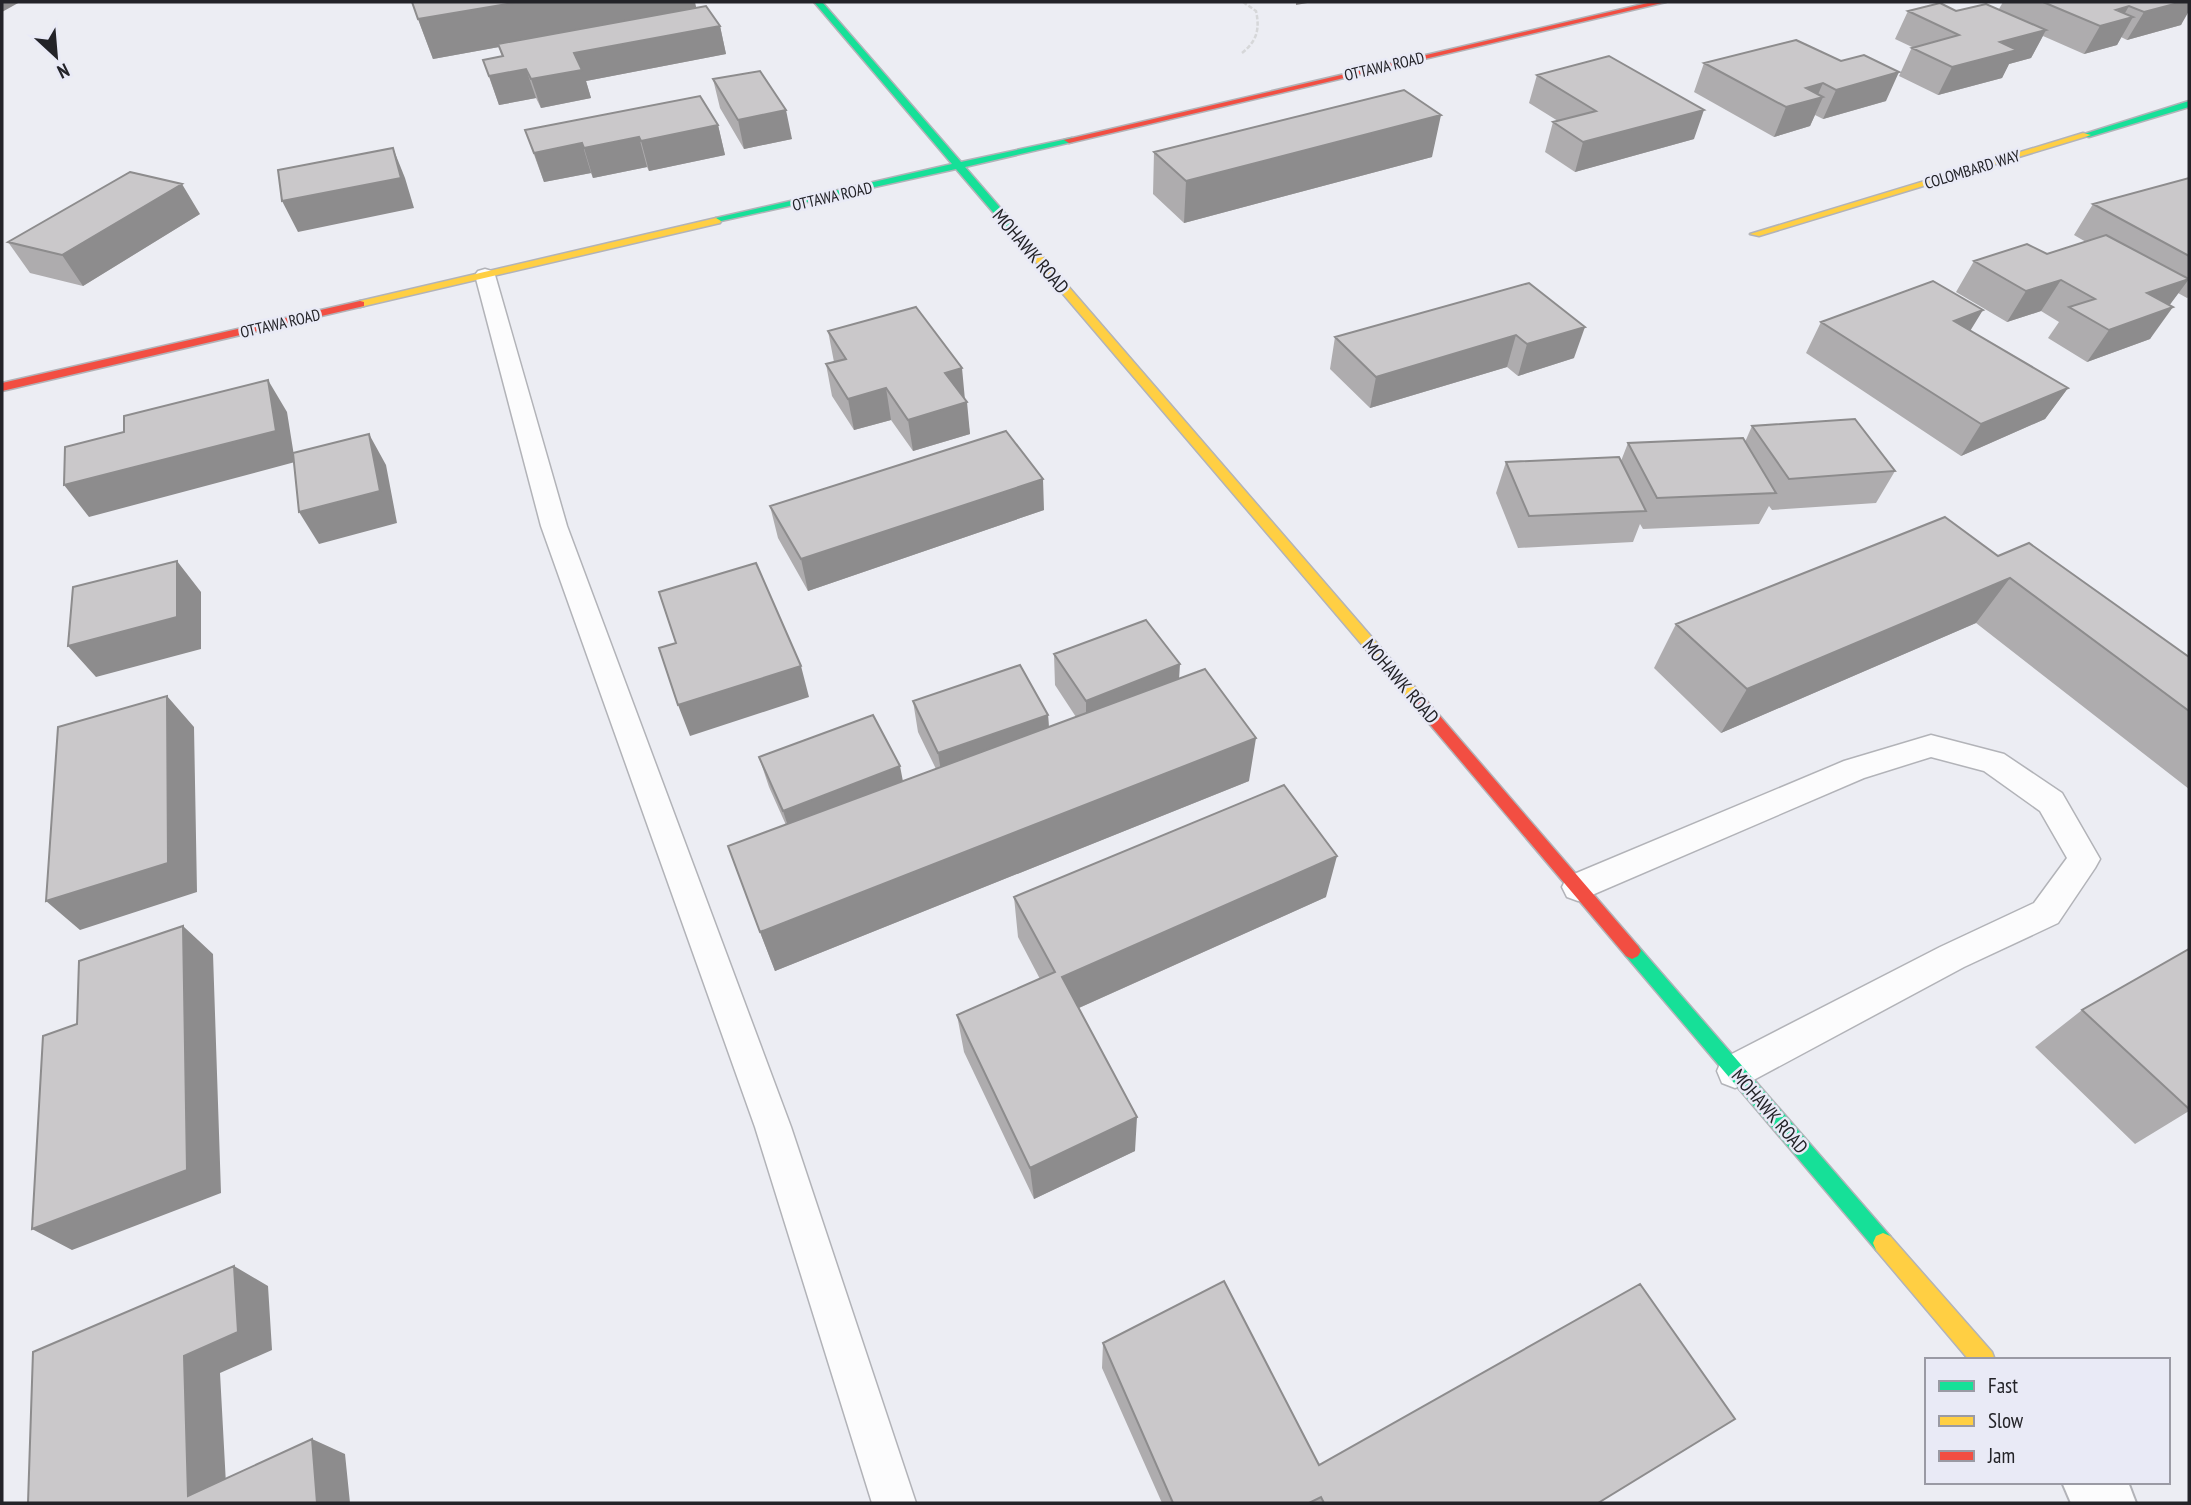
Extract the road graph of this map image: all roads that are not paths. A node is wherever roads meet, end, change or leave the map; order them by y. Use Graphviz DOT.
graph roads {
  1 [pos="818,2"];
  2 [pos="1662,2"];
  3 [pos="2189,104"];
  4 [pos="958,167"];
  5 [pos="1755,234"];
  6 [pos="485,275"];
  7 [pos="2,387"];
  8 [pos="1578,887"];
  9 [pos="1735,1070"];
  10 [pos="1982,1358"];
  11 [pos="2092,1484"];
  12 [pos="894,1503"];
  13 [pos="2108,1503"];
  1 -- 4 [label="street, MOHAWK ROAD"];
  2 -- 4 [label="street, OTTAWA ROAD"];
  3 -- 5 [label="street, COLOMBARD WAY"];
  4 -- 6 [label="street, OTTAWA ROAD"];
  4 -- 8 [label="street, MOHAWK ROAD"];
  6 -- 7 [label="street, OTTAWA ROAD"];
  6 -- 12 [label="lane"];
  8 -- 9 [label="street, MOHAWK ROAD"];
  8 -- 9 [label="lane"];
  9 -- 10 [label="street, MOHAWK ROAD"];
  11 -- 13 [label="street"];
}
